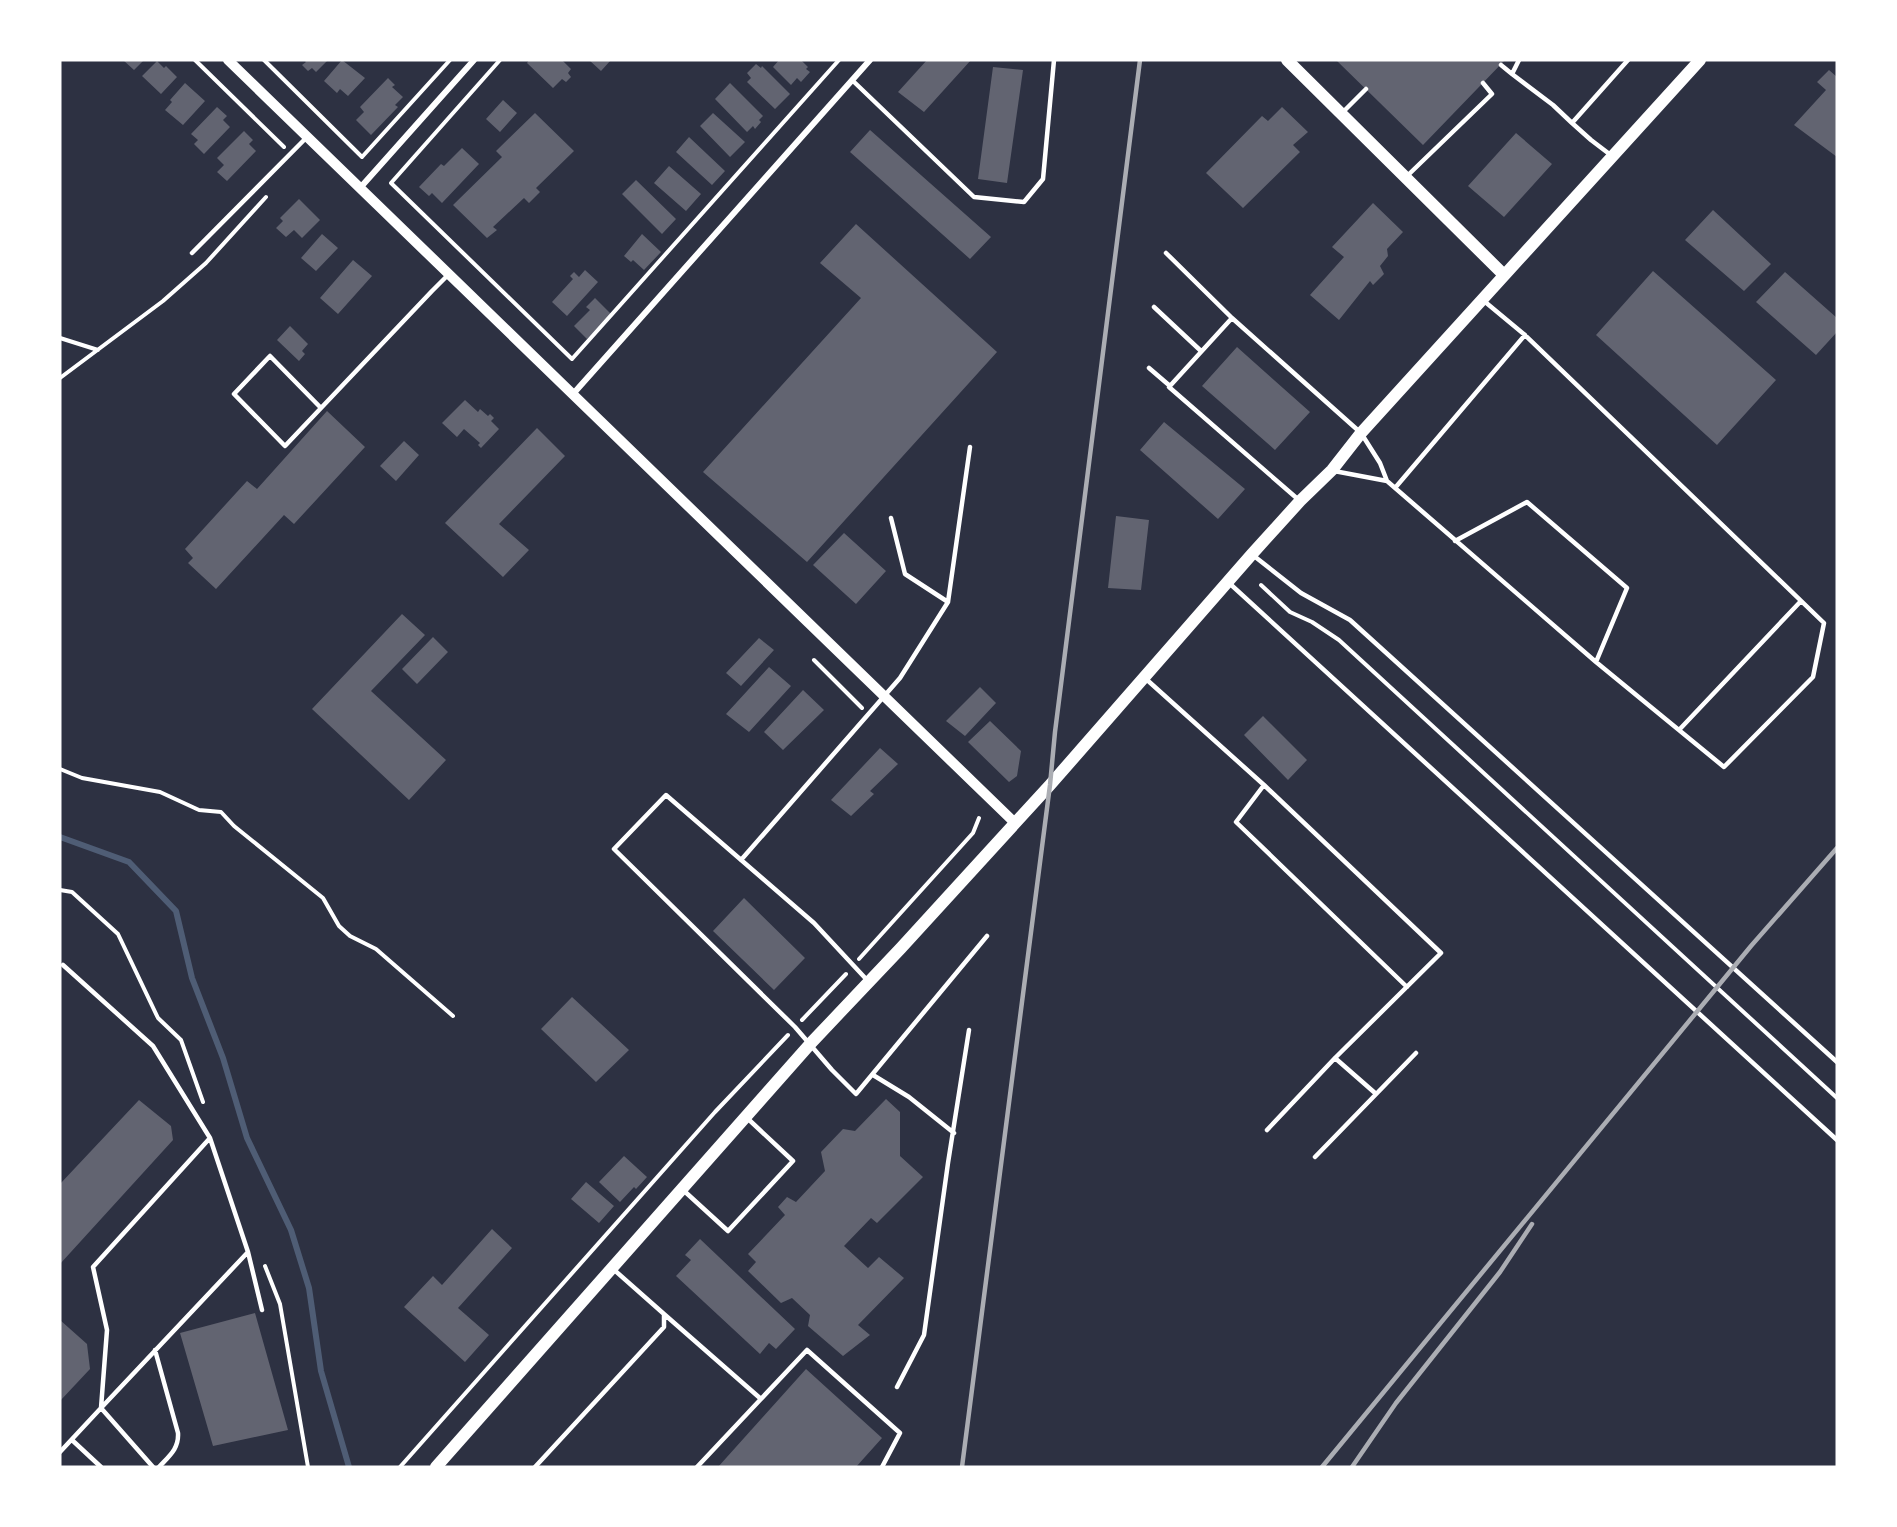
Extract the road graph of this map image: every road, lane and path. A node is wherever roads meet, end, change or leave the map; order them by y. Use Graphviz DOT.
graph roads {
  1 [pos="195,60"];
  2 [pos="228,60"];
  3 [pos="264,60"];
  4 [pos="450,60"];
  5 [pos="474,60"];
  6 [pos="500,60"];
  7 [pos="839,60"];
  8 [pos="870,60"];
  9 [pos="1054,60"];
  10 [pos="1287,60"];
  11 [pos="1519,60"];
  12 [pos="1628,60"];
  13 [pos="1700,60"];
  14 [pos="1501,65"];
  15 [pos="1512,74"];
  16 [pos="852,80"];
  17 [pos="1483,82"];
  18 [pos="1366,89"];
  19 [pos="1341,114"];
  20 [pos="1572,123"];
  21 [pos="307,137"];
  22 [pos="291,153"];
  23 [pos="1612,156"];
  24 [pos="1406,177"];
  25 [pos="360,188"];
  26 [pos="192,253"];
  27 [pos="1166,253"];
  28 [pos="448,274"];
  29 [pos="1504,275"];
  30 [pos="1483,299"];
  31 [pos="1154,307"];
  32 [pos="1232,318"];
  33 [pos="1525,335"];
  34 [pos="60,338"];
  35 [pos="1201,351"];
  36 [pos="1149,368"];
  37 [pos="60,378"];
  38 [pos="1170,386"];
  39 [pos="573,394"];
  40 [pos="321,408"];
  41 [pos="1361,433"];
  42 [pos="970,447"];
  43 [pos="1332,470"];
  44 [pos="1387,481"];
  45 [pos="1395,488"];
  46 [pos="1300,501"];
  47 [pos="891,518"];
  48 [pos="1455,541"];
  49 [pos="1252,554"];
  50 [pos="1228,582"];
  51 [pos="1261,585"];
  52 [pos="1801,601"];
  53 [pos="948,602"];
  54 [pos="814,660"];
  55 [pos="1596,662"];
  56 [pos="1144,677"];
  57 [pos="884,697"];
  58 [pos="868,715"];
  59 [pos="1679,730"];
  60 [pos="60,769"];
  61 [pos="1264,785"];
  62 [pos="979,818"];
  63 [pos="1015,823"];
  64 [pos="741,860"];
  65 [pos="987,936"];
  66 [pos="63,966"];
  67 [pos="854,966"];
  68 [pos="869,982"];
  69 [pos="1407,987"];
  70 [pos="453,1016"];
  71 [pos="795,1027"];
  72 [pos="969,1030"];
  73 [pos="811,1043"];
  74 [pos="1416,1053"];
  75 [pos="1335,1058"];
  76 [pos="1837,1062"];
  77 [pos="873,1075"];
  78 [pos="1375,1093"];
  79 [pos="1837,1098"];
  80 [pos="746,1116"];
  81 [pos="1267,1130"];
  82 [pos="954,1132"];
  83 [pos="210,1138"];
  84 [pos="1837,1140"];
  85 [pos="1315,1157"];
  86 [pos="682,1189"];
  87 [pos="248,1252"];
  88 [pos="612,1268"];
  89 [pos="262,1310"];
  90 [pos="664,1314"];
  91 [pos="155,1350"];
  92 [pos="897,1387"];
  93 [pos="761,1399"];
  94 [pos="101,1408"];
  95 [pos="72,1440"];
  96 [pos="60,1452"];
  97 [pos="101,1467"];
  98 [pos="153,1467"];
  99 [pos="159,1467"];
  100 [pos="400,1467"];
  101 [pos="437,1467"];
  102 [pos="536,1467"];
  103 [pos="697,1467"];
  104 [pos="882,1467"];
  1 -- 22 [label="path"];
  2 -- 21 [label="street"];
  3 -- 4 [label="path"];
  5 -- 25 [label="street"];
  6 -- 7 [label="path"];
  8 -- 16 [label="street"];
  9 -- 16 [label="lane"];
  10 -- 19 [label="main road"];
  11 -- 15 [label="lane"];
  12 -- 20 [label="lane"];
  13 -- 23 [label="main road"];
  14 -- 15 [label="lane"];
  15 -- 20 [label="lane"];
  16 -- 39 [label="street"];
  17 -- 24 [label="lane"];
  18 -- 19 [label="lane"];
  19 -- 24 [label="main road"];
  20 -- 23 [label="lane"];
  21 -- 22 [label="lane"];
  21 -- 25 [label="street"];
  22 -- 26 [label="lane"];
  23 -- 29 [label="main road"];
  24 -- 29 [label="main road"];
  25 -- 28 [label="street"];
  27 -- 32 [label="lane"];
  28 -- 39 [label="street"];
  28 -- 40 [label="lane"];
  29 -- 30 [label="main road"];
  30 -- 33 [label="lane"];
  30 -- 41 [label="main road"];
  31 -- 35 [label="lane"];
  32 -- 35 [label="lane"];
  32 -- 41 [label="lane"];
  33 -- 45 [label="lane"];
  33 -- 52 [label="lane"];
  34 -- 37 [label="path"];
  35 -- 38 [label="lane"];
  36 -- 38 [label="lane"];
  38 -- 46 [label="lane"];
  39 -- 57 [label="street"];
  40 -- 40 [label="lane"];
  41 -- 43 [label="main road"];
  41 -- 44 [label="lane"];
  42 -- 53 [label="lane"];
  43 -- 44 [label="lane"];
  43 -- 46 [label="main road"];
  44 -- 45 [label="lane"];
  45 -- 48 [label="lane"];
  46 -- 49 [label="main road"];
  47 -- 53 [label="lane"];
  48 -- 55 [label="lane"];
  48 -- 55 [label="lane"];
  49 -- 50 [label="main road"];
  49 -- 76 [label="lane"];
  50 -- 56 [label="main road"];
  50 -- 84 [label="lane"];
  51 -- 79 [label="path"];
  52 -- 59 [label="lane"];
  52 -- 59 [label="lane"];
  53 -- 57 [label="lane"];
  54 -- 58 [label="path"];
  55 -- 59 [label="lane"];
  56 -- 61 [label="lane"];
  56 -- 63 [label="main road"];
  57 -- 58 [label="lane"];
  57 -- 63 [label="street"];
  58 -- 64 [label="lane"];
  60 -- 70 [label="path"];
  61 -- 69 [label="lane"];
  61 -- 69 [label="lane"];
  62 -- 67 [label="path"];
  63 -- 68 [label="main road"];
  64 -- 67 [label="lane"];
  64 -- 71 [label="lane"];
  65 -- 77 [label="lane"];
  66 -- 83 [label="lane"];
  67 -- 68 [label="lane"];
  67 -- 71 [label="path"];
  68 -- 73 [label="main road"];
  69 -- 75 [label="lane"];
  71 -- 73 [label="lane"];
  71 -- 100 [label="path"];
  72 -- 82 [label="lane"];
  73 -- 77 [label="lane"];
  73 -- 80 [label="main road"];
  74 -- 78 [label="lane"];
  75 -- 78 [label="lane"];
  75 -- 81 [label="lane"];
  77 -- 82 [label="lane"];
  78 -- 85 [label="lane"];
  80 -- 86 [label="main road"];
  80 -- 86 [label="lane"];
  82 -- 92 [label="lane"];
  83 -- 87 [label="lane"];
  83 -- 94 [label="lane"];
  86 -- 88 [label="main road"];
  87 -- 89 [label="lane"];
  87 -- 91 [label="lane"];
  88 -- 90 [label="lane"];
  88 -- 101 [label="main road"];
  90 -- 93 [label="lane"];
  90 -- 102 [label="lane"];
  91 -- 94 [label="lane"];
  91 -- 99 [label="lane"];
  93 -- 103 [label="lane"];
  93 -- 104 [label="lane"];
  94 -- 95 [label="lane"];
  94 -- 98 [label="lane"];
  95 -- 96 [label="lane"];
  95 -- 97 [label="lane"];
}
